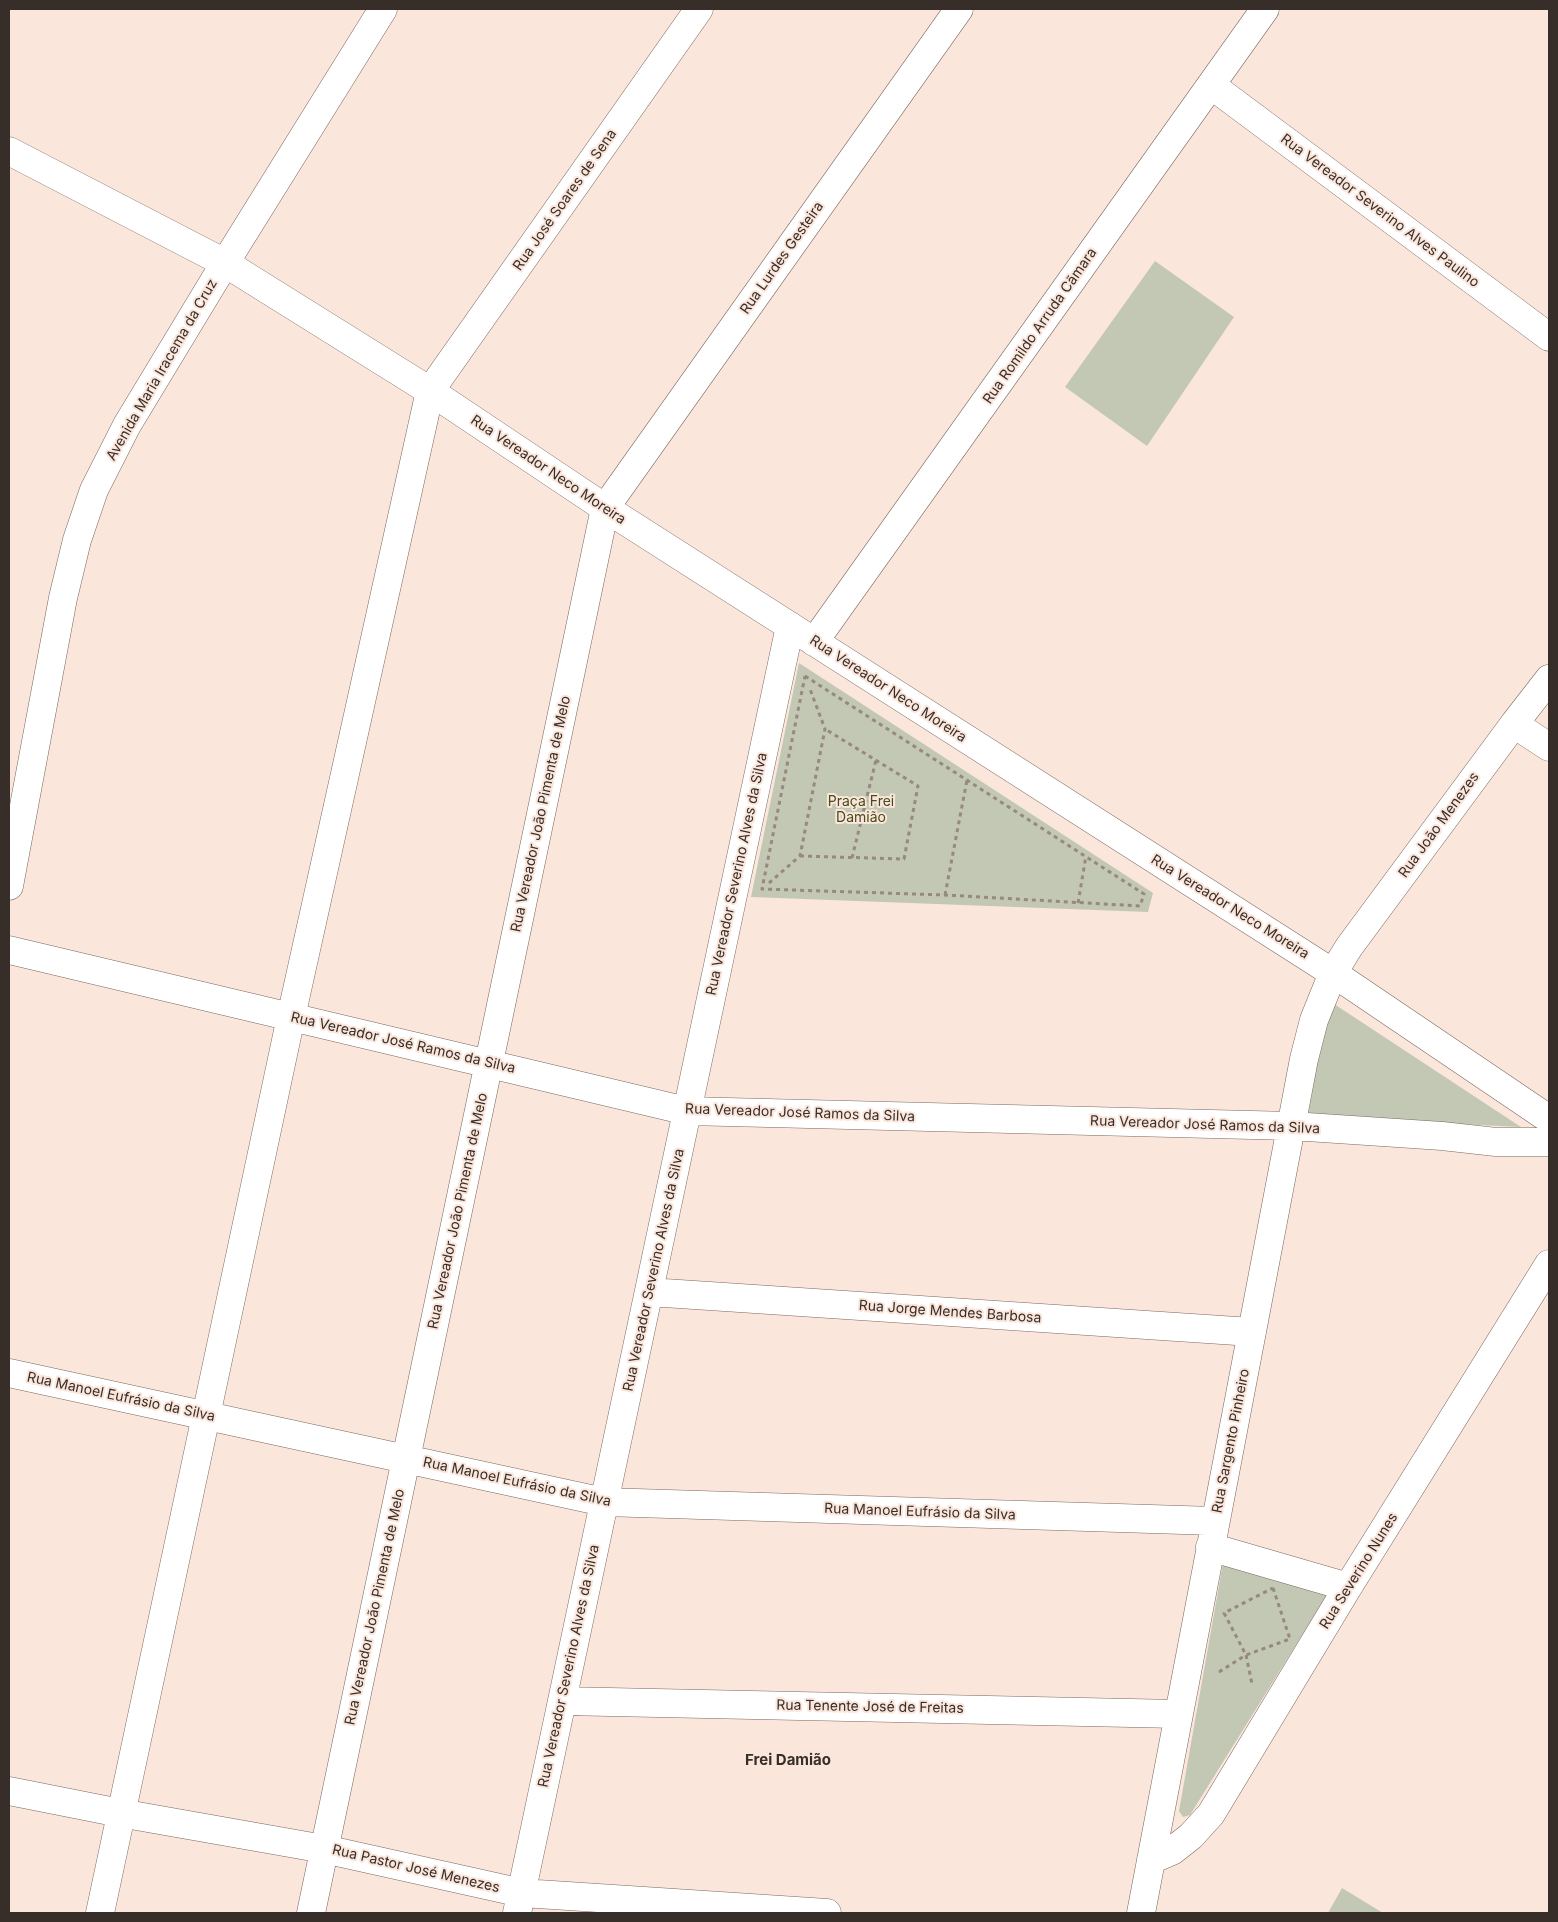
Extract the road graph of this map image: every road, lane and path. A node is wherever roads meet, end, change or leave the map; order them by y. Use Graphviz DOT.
graph roads {
  1 [pos="383,9"];
  2 [pos="699,9"];
  3 [pos="959,9"];
  4 [pos="1265,9"];
  5 [pos="1211,84"];
  6 [pos="9,151"];
  7 [pos="225,264"];
  8 [pos="1549,337"];
  9 [pos="430,391"];
  10 [pos="604,508"];
  11 [pos="790,626"];
  12 [pos="814,642"];
  13 [pos="805,676"];
  14 [pos="1549,679"];
  15 [pos="1514,724"];
  16 [pos="825,729"];
  17 [pos="1549,747"];
  18 [pos="876,760"];
  19 [pos="967,780"];
  20 [pos="800,856"];
  21 [pos="1086,856"];
  22 [pos="852,858"];
  23 [pos="9,886"];
  24 [pos="762,889"];
  25 [pos="945,895"];
  26 [pos="1078,903"];
  27 [pos="9,950"];
  28 [pos="1333,973"];
  29 [pos="291,1017"];
  30 [pos="488,1064"];
  31 [pos="687,1111"];
  32 [pos="1549,1118"];
  33 [pos="1292,1126"];
  34 [pos="1549,1142"];
  35 [pos="1549,1264"];
  36 [pos="649,1292"];
  37 [pos="1252,1332"];
  38 [pos="9,1373"];
  39 [pos="207,1416"];
  40 [pos="406,1459"];
  41 [pos="604,1502"];
  42 [pos="1213,1534"];
  43 [pos="1264,1586"];
  44 [pos="1348,1587"];
  45 [pos="1272,1588"];
  46 [pos="1280,1591"];
  47 [pos="1226,1604"];
  48 [pos="1224,1613"];
  49 [pos="1223,1622"];
  50 [pos="1294,1631"];
  51 [pos="1290,1639"];
  52 [pos="1285,1647"];
  53 [pos="1246,1655"];
  54 [pos="1212,1677"];
  55 [pos="1252,1688"];
  56 [pos="562,1701"];
  57 [pos="1178,1714"];
  58 [pos="9,1791"];
  59 [pos="120,1813"];
  60 [pos="324,1849"];
  61 [pos="1151,1860"];
  62 [pos="520,1903"];
  63 [pos="100,1913"];
  64 [pos="311,1913"];
  65 [pos="827,1913"];
  66 [pos="1141,1913"];
  1 -- 7 [label="street, Avenida Maria Iracema da Cruz"];
  2 -- 9 [label="street, Rua José Soares de Sena"];
  3 -- 10 [label="street, Rua Lurdes Gesteira"];
  4 -- 5 [label="street, Rua Romildo Arruda Cãmara"];
  5 -- 8 [label="street, Rua Vereador Severino Alves Paulino"];
  5 -- 12 [label="street, Rua Romildo Arruda Cãmara"];
  6 -- 7 [label="street, Rua Vereador Neco Moreira"];
  7 -- 9 [label="street, Rua Vereador Neco Moreira"];
  7 -- 23 [label="street, Avenida Maria Iracema da Cruz"];
  9 -- 10 [label="street, Rua Vereador Neco Moreira"];
  9 -- 29 [label="street"];
  10 -- 11 [label="street, Rua Vereador Neco Moreira"];
  10 -- 30 [label="street, Rua Vereador João Pimenta de Melo"];
  11 -- 12 [label="street, Rua Vereador Neco Moreira"];
  11 -- 31 [label="street, Rua Vereador Severino Alves da Silva"];
  12 -- 28 [label="street, Rua Vereador Neco Moreira"];
  13 -- 16 [label="path"];
  13 -- 19 [label="path"];
  13 -- 24 [label="path"];
  14 -- 15 [label="street, Rua João Menezes"];
  15 -- 17 [label="street"];
  15 -- 28 [label="street, Rua João Menezes"];
  16 -- 18 [label="path"];
  16 -- 20 [label="path"];
  18 -- 22 [label="path"];
  18 -- 22 [label="path"];
  19 -- 21 [label="path"];
  19 -- 25 [label="path"];
  20 -- 22 [label="path"];
  20 -- 24 [label="path"];
  21 -- 26 [label="path"];
  21 -- 26 [label="path"];
  24 -- 25 [label="path"];
  25 -- 26 [label="path"];
  27 -- 29 [label="street, Rua Vereador José Ramos da Silva"];
  28 -- 32 [label="street, Rua Vereador Neco Moreira"];
  28 -- 33 [label="street, Rua Sargento Pinheiro"];
  29 -- 30 [label="street, Rua Vereador José Ramos da Silva"];
  29 -- 39 [label="street"];
  30 -- 31 [label="street, Rua Vereador José Ramos da Silva"];
  30 -- 40 [label="street, Rua Vereador João Pimenta de Melo"];
  31 -- 33 [label="street, Rua Vereador José Ramos da Silva"];
  31 -- 36 [label="street, Rua Vereador Severino Alves da Silva"];
  33 -- 34 [label="street, Rua Vereador José Ramos da Silva"];
  33 -- 37 [label="street, Rua Sargento Pinheiro"];
  35 -- 44 [label="street, Rua Severino Nunes"];
  36 -- 37 [label="street, Rua Jorge Mendes Barbosa"];
  36 -- 41 [label="street, Rua Vereador Severino Alves da Silva"];
  37 -- 42 [label="street, Rua Sargento Pinheiro"];
  38 -- 39 [label="street, Rua Manoel Eufrásio da Silva"];
  39 -- 40 [label="street, Rua Manoel Eufrásio da Silva"];
  39 -- 59 [label="street"];
  40 -- 41 [label="street, Rua Manoel Eufrásio da Silva"];
  40 -- 60 [label="street, Rua Vereador João Pimenta de Melo"];
  41 -- 42 [label="street, Rua Manoel Eufrásio da Silva"];
  41 -- 56 [label="street, Rua Vereador Severino Alves da Silva"];
  42 -- 44 [label="street, Rua Manoel Eufrásio da Silva"];
  42 -- 57 [label="street, Rua Sargento Pinheiro"];
  43 -- 45 [label="path"];
  44 -- 61 [label="street, Rua Severino Nunes"];
  45 -- 46 [label="path"];
  45 -- 48 [label="path"];
  45 -- 51 [label="path"];
  47 -- 48 [label="path"];
  48 -- 49 [label="path"];
  48 -- 53 [label="path"];
  50 -- 51 [label="path"];
  51 -- 52 [label="path"];
  51 -- 53 [label="path"];
  53 -- 54 [label="path"];
  53 -- 55 [label="path"];
  56 -- 57 [label="street, Rua Tenente José de Freitas"];
  56 -- 62 [label="street, Rua Vereador Severino Alves da Silva"];
  57 -- 61 [label="street, Rua Sargento Pinheiro"];
  58 -- 59 [label="street, Rua Pastor José Menezes"];
  59 -- 60 [label="street, Rua Pastor José Menezes"];
  59 -- 63 [label="street"];
  60 -- 62 [label="street, Rua Pastor José Menezes"];
  60 -- 64 [label="street, Rua Vereador João Pimenta de Melo"];
  61 -- 66 [label="street, Rua Sargento Pinheiro"];
  62 -- 65 [label="street, Rua Pastor José Menezes"];
}
